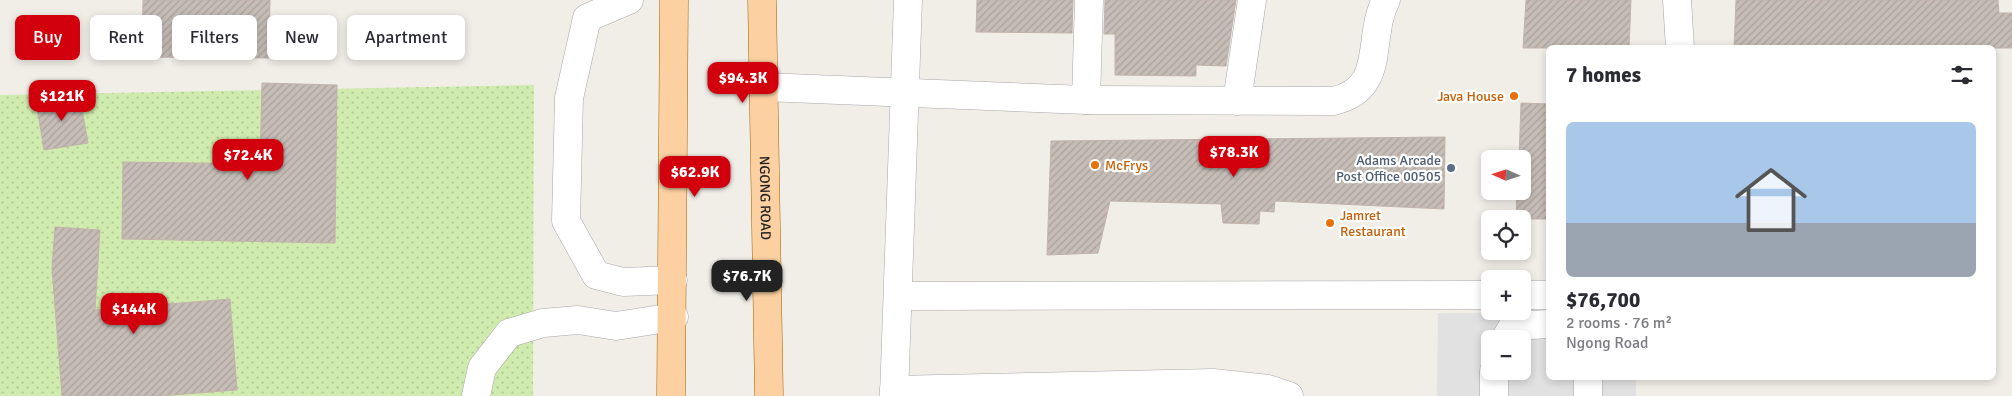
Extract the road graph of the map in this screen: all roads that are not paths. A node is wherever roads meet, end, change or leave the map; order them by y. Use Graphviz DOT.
graph roads {
  1 [pos="629,0"];
  2 [pos="674,0"];
  3 [pos="762,0"];
  4 [pos="908,0"];
  5 [pos="1089,0"];
  6 [pos="1252,0"];
  7 [pos="1386,0"];
  8 [pos="1677,0"];
  9 [pos="1680,45"];
  10 [pos="764,87"];
  11 [pos="905,94"];
  12 [pos="1086,100"];
  13 [pos="1237,101"];
  14 [pos="674,280"];
  15 [pos="1481,295"];
  16 [pos="1531,295"];
  17 [pos="1546,295"];
  18 [pos="898,296"];
  19 [pos="674,317"];
  20 [pos="1546,324"];
  21 [pos="1511,330"];
  22 [pos="1494,380"];
  23 [pos="1588,380"];
  24 [pos="894,393"];
  25 [pos="476,396"];
  26 [pos="672,396"];
  27 [pos="769,396"];
  28 [pos="1289,396"];
  29 [pos="1494,396"];
  30 [pos="1588,396"];
  1 -- 14 [label="lane"];
  2 -- 14 [label="main road"];
  3 -- 10 [label="main road, NGONG ROAD"];
  4 -- 11 [label="lane"];
  5 -- 12 [label="lane"];
  6 -- 13 [label="lane"];
  7 -- 13 [label="lane"];
  8 -- 9 [label="lane"];
  10 -- 11 [label="lane"];
  10 -- 27 [label="main road, NGONG ROAD"];
  11 -- 12 [label="lane"];
  11 -- 18 [label="lane"];
  12 -- 13 [label="lane"];
  14 -- 19 [label="main road"];
  15 -- 18 [label="lane"];
  16 -- 17 [label="lane"];
  18 -- 24 [label="lane"];
  19 -- 25 [label="lane"];
  19 -- 26 [label="main road"];
  20 -- 21 [label="lane"];
  22 -- 29 [label="lane"];
  23 -- 30 [label="lane"];
  24 -- 28 [label="lane"];
}
